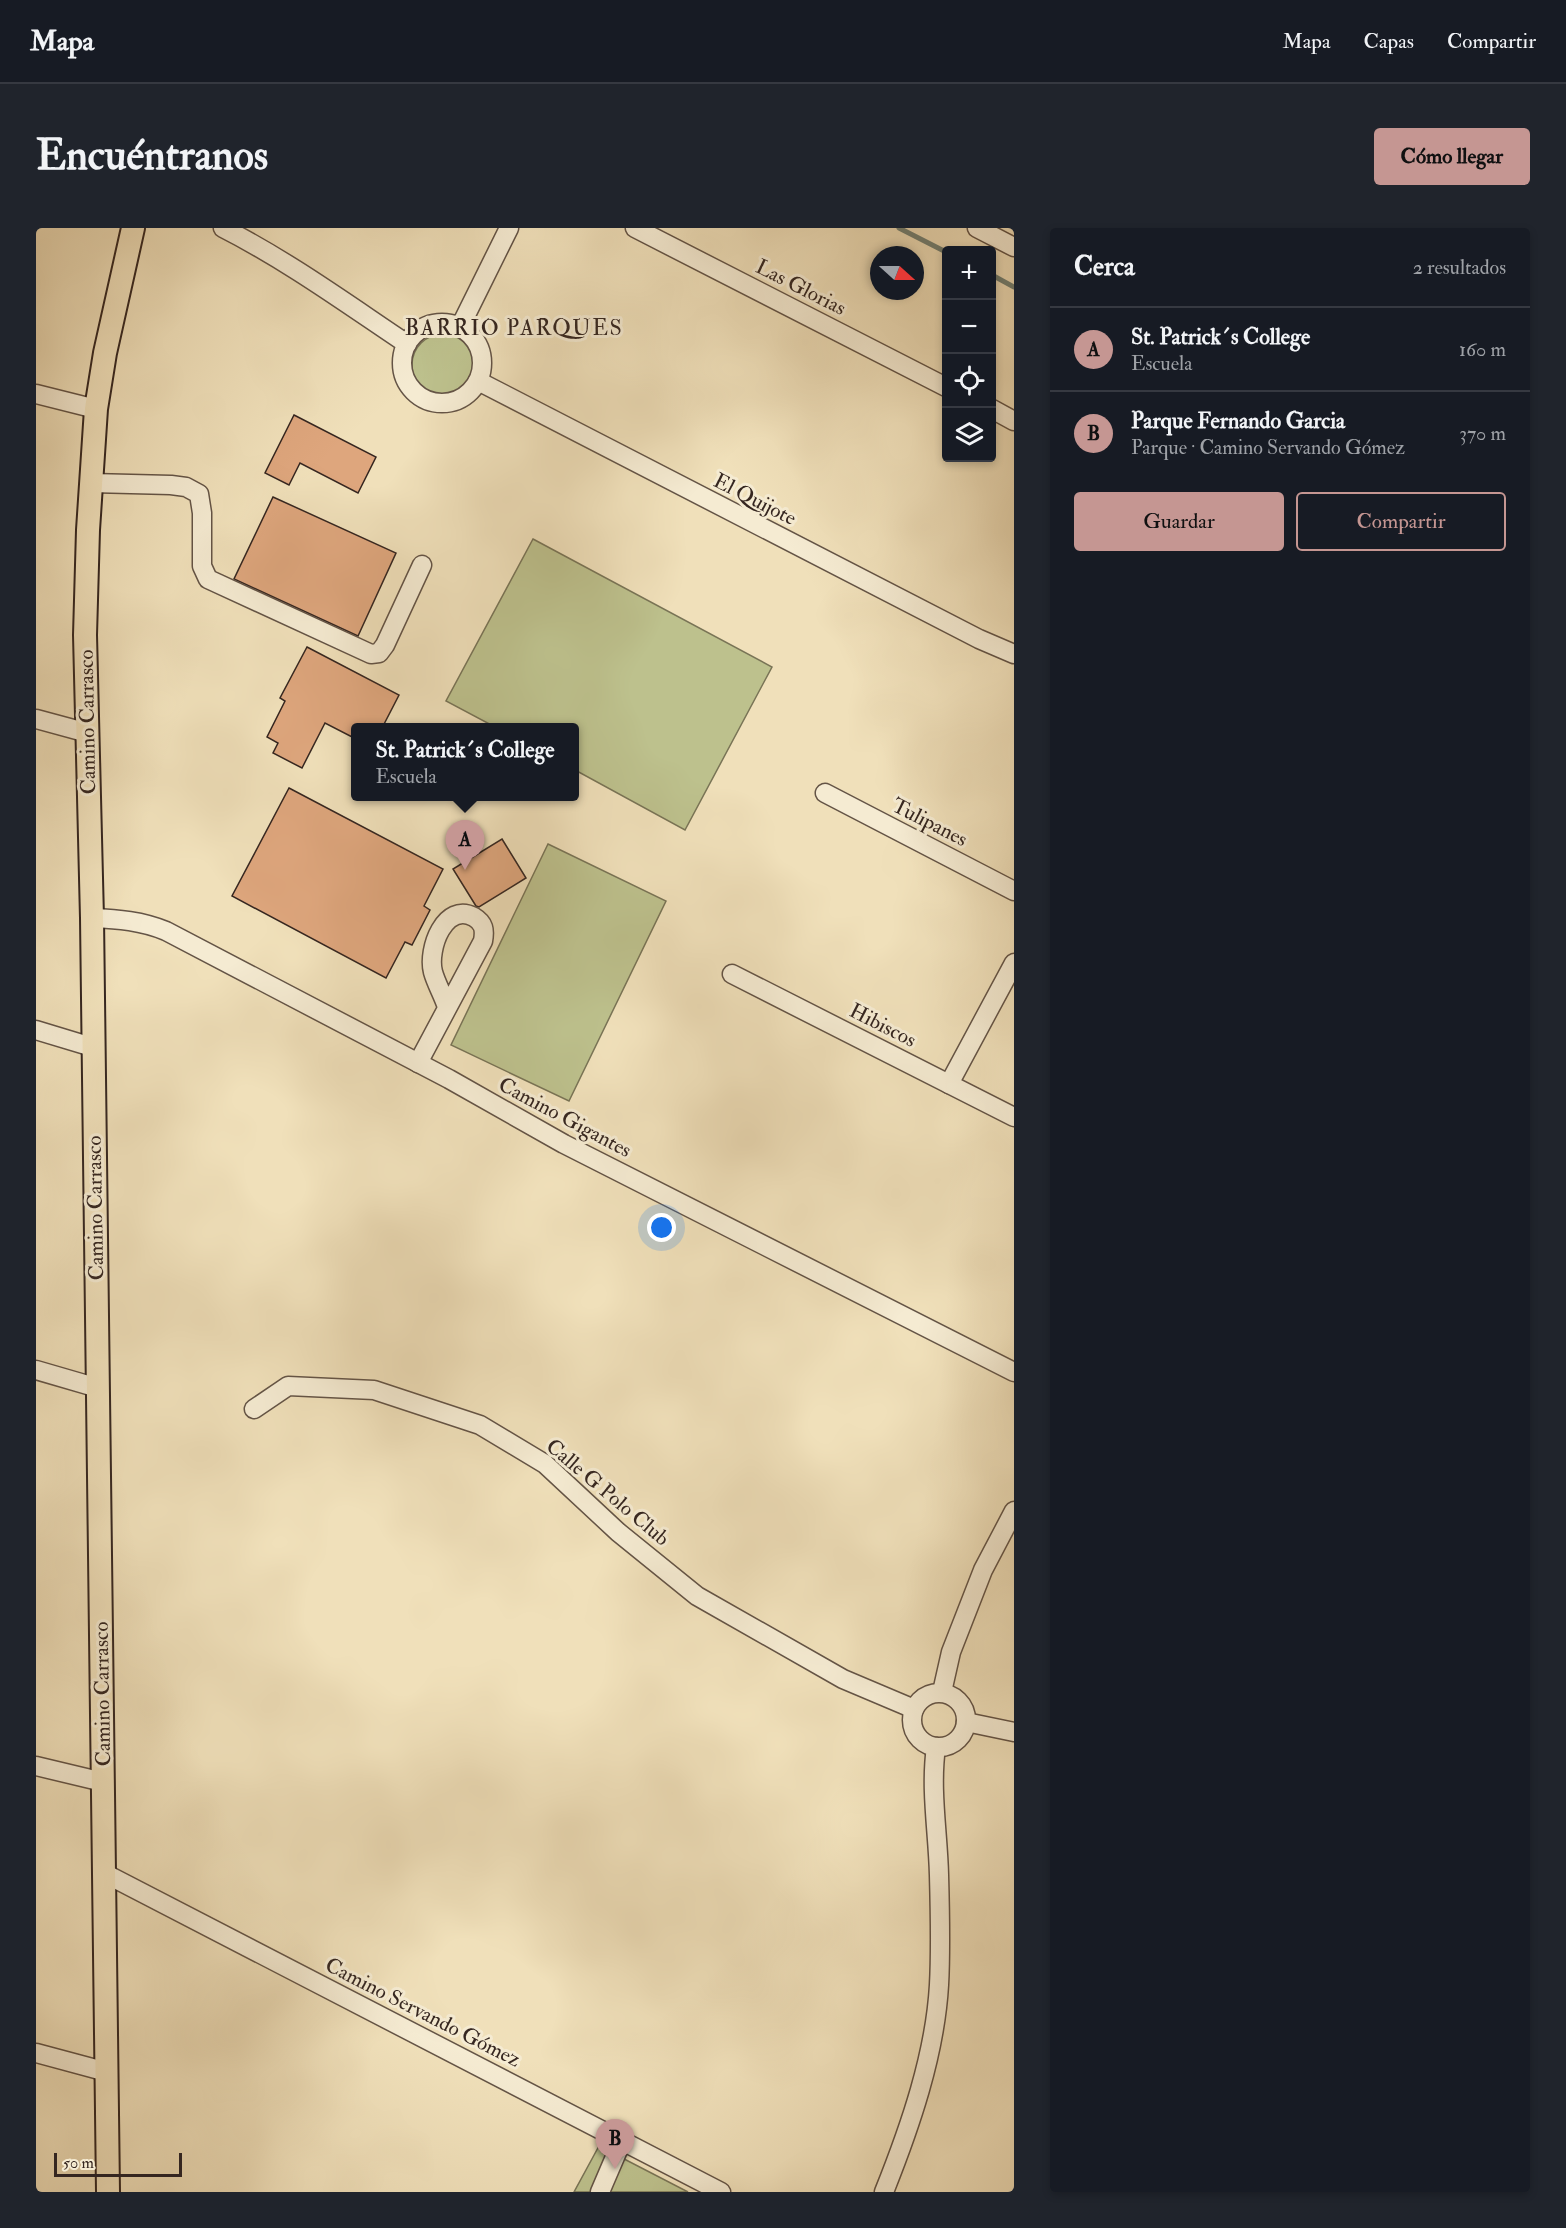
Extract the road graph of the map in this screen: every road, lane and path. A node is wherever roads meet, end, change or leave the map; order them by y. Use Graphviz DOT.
graph roads {
  1 [pos="133,228"];
  2 [pos="223,228"];
  3 [pos="509,228"];
  4 [pos="635,228"];
  5 [pos="977,228"];
  6 [pos="1014,247"];
  7 [pos="460,327"];
  8 [pos="407,344"];
  9 [pos="478,381"];
  10 [pos="942,385"];
  11 [pos="36,394"];
  12 [pos="96,409"];
  13 [pos="996,411"];
  14 [pos="1014,421"];
  15 [pos="91,483"];
  16 [pos="422,565"];
  17 [pos="1014,654"];
  18 [pos="36,719"];
  19 [pos="88,734"];
  20 [pos="825,793"];
  21 [pos="1014,891"];
  22 [pos="92,918"];
  23 [pos="1014,963"];
  24 [pos="732,974"];
  25 [pos="447,1007"];
  26 [pos="36,1030"];
  27 [pos="92,1047"];
  28 [pos="418,1063"];
  29 [pos="949,1084"];
  30 [pos="1014,1117"];
  31 [pos="36,1370"];
  32 [pos="1014,1372"];
  33 [pos="98,1388"];
  34 [pos="254,1408"];
  35 [pos="1014,1511"];
  36 [pos="942,1692"];
  37 [pos="914,1709"];
  38 [pos="966,1722"];
  39 [pos="1014,1732"];
  40 [pos="936,1747"];
  41 [pos="36,1766"];
  42 [pos="103,1782"];
  43 [pos="104,1873"];
  44 [pos="36,2053"];
  45 [pos="107,2072"];
  46 [pos="621,2139"];
  47 [pos="108,2192"];
  48 [pos="600,2192"];
  49 [pos="721,2192"];
  50 [pos="884,2192"];
  1 -- 12 [label="main road, Camino Carrasco"];
  2 -- 8 [label="street"];
  3 -- 7 [label="street"];
  4 -- 10 [label="street, Las Glorias"];
  5 -- 6 [label="street"];
  7 -- 8 [label="street"];
  7 -- 9 [label="street"];
  8 -- 9 [label="street"];
  9 -- 17 [label="street, El Quijote"];
  11 -- 12 [label="street"];
  12 -- 15 [label="main road, Camino Carrasco"];
  13 -- 14 [label="street"];
  15 -- 16 [label="street"];
  15 -- 19 [label="main road, Camino Carrasco"];
  18 -- 19 [label="street"];
  19 -- 22 [label="main road, Camino Carrasco"];
  20 -- 21 [label="street, Tulipanes"];
  22 -- 27 [label="main road, Camino Carrasco"];
  22 -- 28 [label="street, Camino Gigantes"];
  23 -- 29 [label="street"];
  24 -- 29 [label="street, Hibiscos"];
  25 -- 25 [label="street"];
  25 -- 28 [label="street"];
  26 -- 27 [label="street"];
  27 -- 33 [label="main road, Camino Carrasco"];
  28 -- 32 [label="street, Camino Gigantes"];
  29 -- 30 [label="street, Hibiscos"];
  31 -- 33 [label="street"];
  33 -- 42 [label="main road, Camino Carrasco"];
  34 -- 37 [label="street, Calle G Polo Club"];
  35 -- 36 [label="street"];
  36 -- 37 [label="street"];
  36 -- 38 [label="street"];
  37 -- 40 [label="street"];
  38 -- 39 [label="street"];
  38 -- 40 [label="street"];
  40 -- 50 [label="street"];
  41 -- 42 [label="street"];
  42 -- 43 [label="main road, Camino Carrasco"];
  43 -- 45 [label="main road, Camino Carrasco"];
  43 -- 46 [label="street, Camino Servando Gómez"];
  44 -- 45 [label="street"];
  45 -- 47 [label="main road, Camino Carrasco"];
  46 -- 48 [label="street"];
  46 -- 49 [label="street, Camino Servando Gómez"];
}
